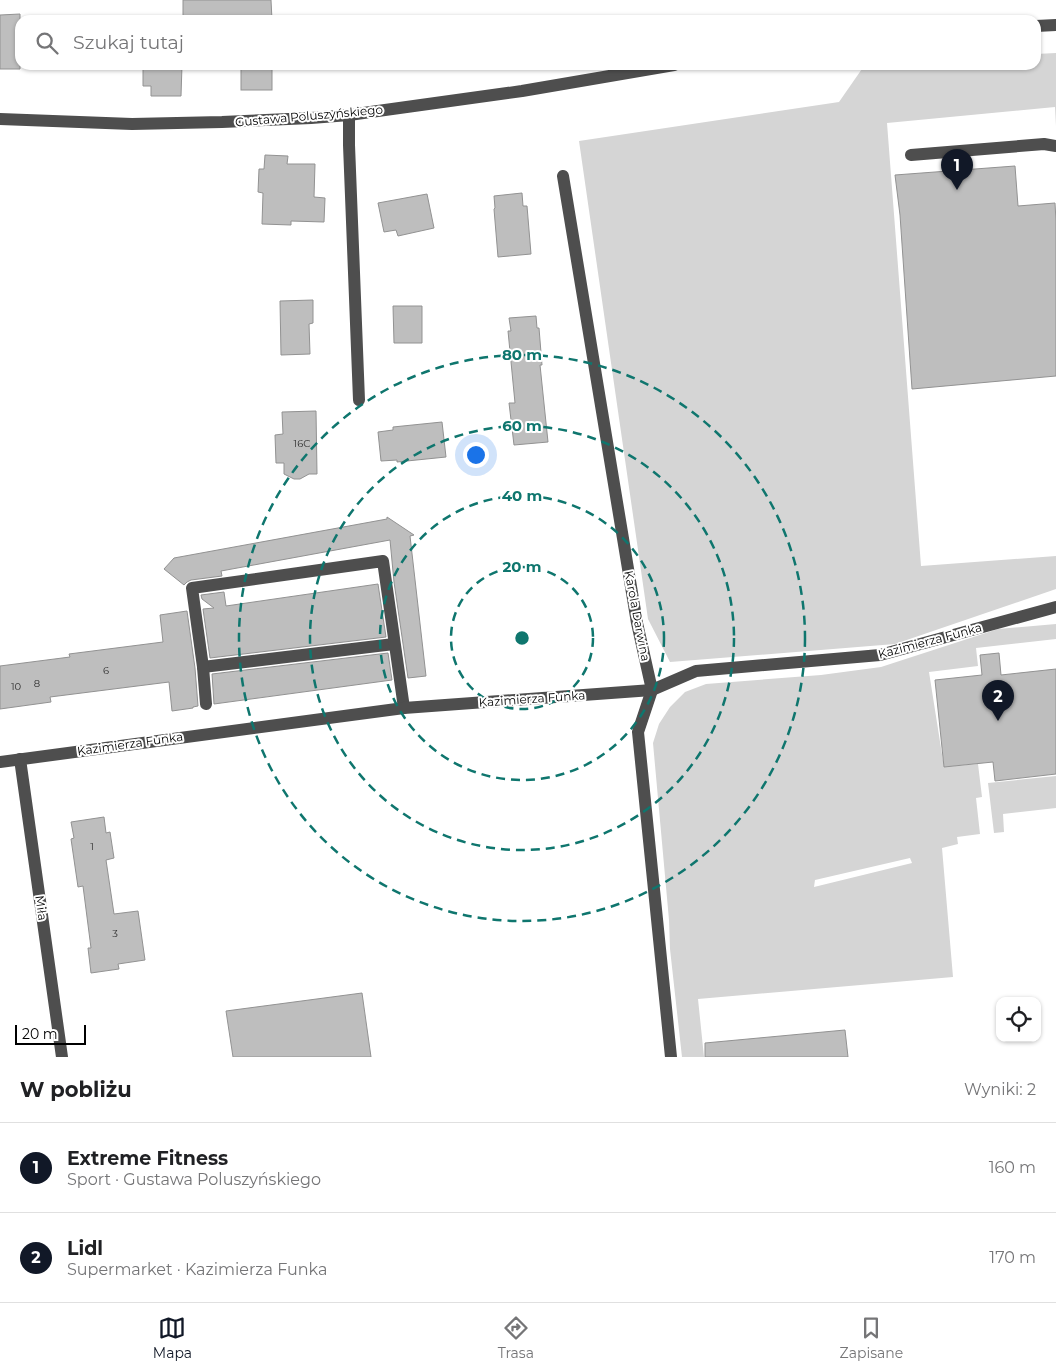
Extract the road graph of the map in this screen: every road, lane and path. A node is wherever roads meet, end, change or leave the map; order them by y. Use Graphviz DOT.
graph roads {
  1 [pos="1056,25"];
  2 [pos="1041,26"];
  3 [pos="645,70"];
  4 [pos="349,115"];
  5 [pos="0,119"];
  6 [pos="1056,146"];
  7 [pos="911,155"];
  8 [pos="563,176"];
  9 [pos="359,400"];
  10 [pos="1056,607"];
  11 [pos="394,644"];
  12 [pos="203,667"];
  13 [pos="652,690"];
  14 [pos="206,704"];
  15 [pos="404,708"];
  16 [pos="20,759"];
  17 [pos="0,762"];
  18 [pos="62,1057"];
  19 [pos="671,1057"];
  1 -- 2 [label="street"];
  3 -- 4 [label="street, Gustawa Poluszyńskiego"];
  4 -- 5 [label="street, Gustawa Poluszyńskiego"];
  4 -- 9 [label="street"];
  6 -- 7 [label="street"];
  8 -- 13 [label="street, Karola Darwina"];
  10 -- 13 [label="street, Kazimierza Funka"];
  11 -- 12 [label="street"];
  11 -- 12 [label="street"];
  11 -- 15 [label="street"];
  12 -- 14 [label="street"];
  13 -- 15 [label="street, Kazimierza Funka"];
  13 -- 19 [label="street"];
  15 -- 16 [label="street, Kazimierza Funka"];
  16 -- 17 [label="street, Kazimierza Funka"];
  16 -- 18 [label="street, Miła"];
}
